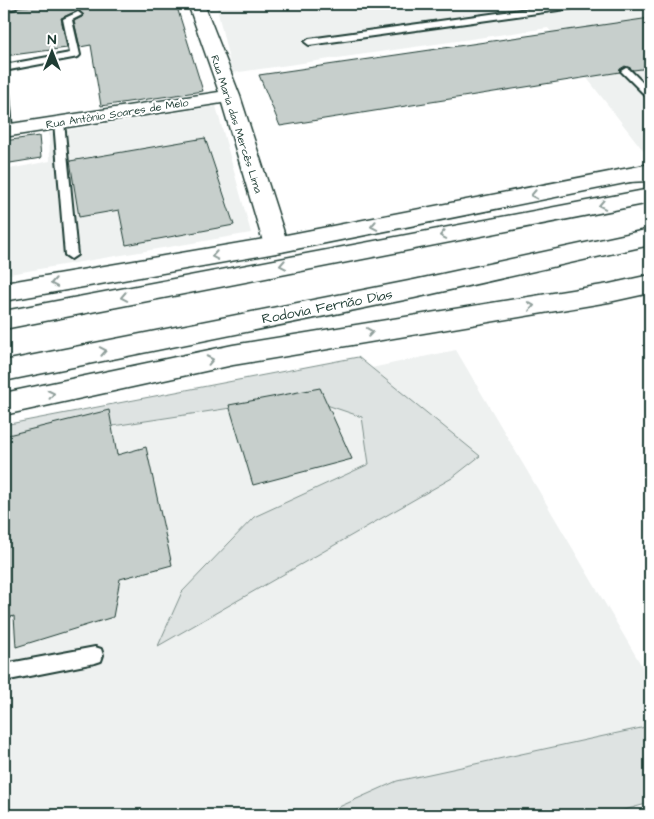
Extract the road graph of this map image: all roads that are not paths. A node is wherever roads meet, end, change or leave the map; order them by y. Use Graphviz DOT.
graph roads {
  1 [pos="10,4"];
  2 [pos="196,4"];
  3 [pos="580,4"];
  4 [pos="4,5"];
  5 [pos="78,15"];
  6 [pos="309,42"];
  7 [pos="4,68"];
  8 [pos="626,71"];
  9 [pos="4,93"];
  10 [pos="650,95"];
  11 [pos="230,96"];
  12 [pos="59,122"];
  13 [pos="5,130"];
  14 [pos="650,172"];
  15 [pos="650,196"];
  16 [pos="650,237"];
  17 [pos="276,245"];
  18 [pos="650,252"];
  19 [pos="71,255"];
  20 [pos="650,284"];
  21 [pos="403,291"];
  22 [pos="4,292"];
  23 [pos="4,320"];
  24 [pos="4,371"];
  25 [pos="4,404"];
  26 [pos="95,655"];
  27 [pos="4,673"];
  1 -- 4 [label="main road"];
  2 -- 11 [label="main road, Rua Maria das Mercês Lima"];
  3 -- 6 [label="lane"];
  5 -- 7 [label="lane"];
  8 -- 10 [label="lane"];
  9 -- 13 [label="lane"];
  11 -- 12 [label="main road, Rua Antônio Soares de Melo"];
  11 -- 17 [label="main road, Rua Maria das Mercês Lima"];
  12 -- 13 [label="main road, Rua Antônio Soares de Melo"];
  12 -- 19 [label="lane"];
  14 -- 17 [label="main road, one-way"];
  15 -- 23 [label="main road, one-way"];
  16 -- 21 [label="main road, Rodovia Fernão Dias"];
  17 -- 22 [label="main road, one-way"];
  18 -- 21 [label="main road"];
  25 -- 20 [label="main road, one-way"];
  24 -- 21 [label="main road, Rodovia Fernão Dias, one-way"];
  26 -- 27 [label="lane"];
}
